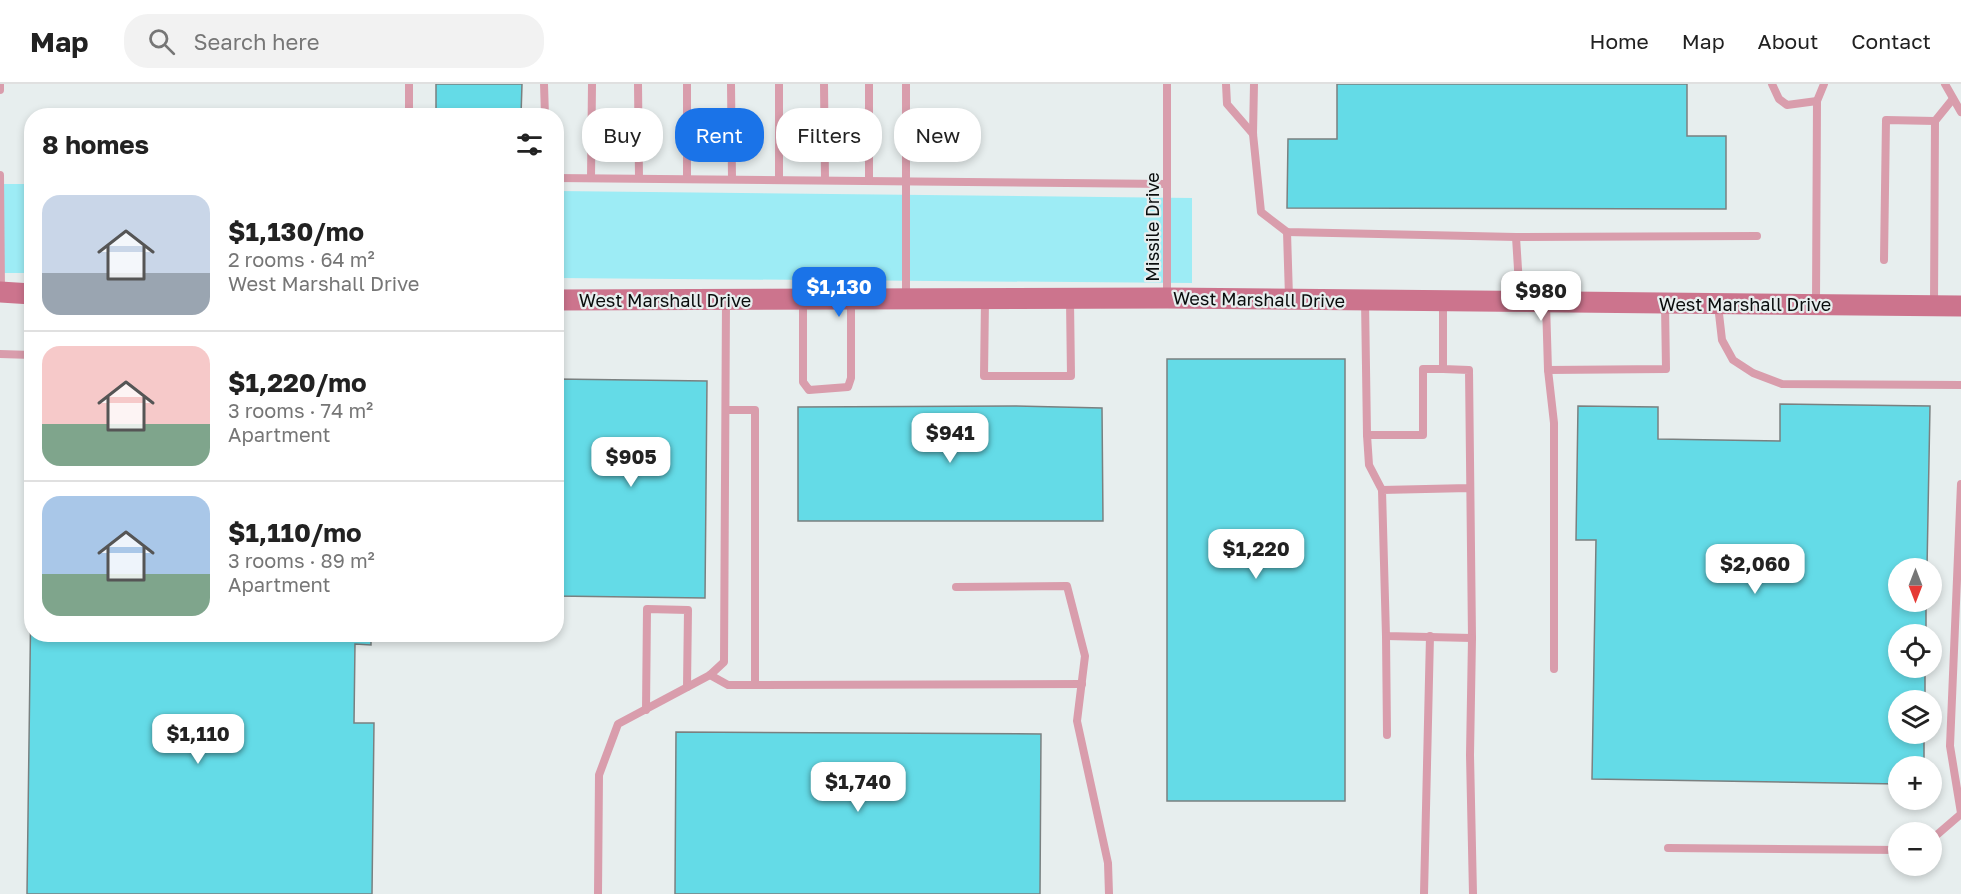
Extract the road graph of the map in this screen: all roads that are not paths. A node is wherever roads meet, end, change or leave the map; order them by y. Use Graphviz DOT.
graph roads {
  1 [pos="0,84"];
  2 [pos="409,84"];
  3 [pos="544,84"];
  4 [pos="592,84"];
  5 [pos="638,84"];
  6 [pos="687,84"];
  7 [pos="731,84"];
  8 [pos="779,84"];
  9 [pos="824,84"];
  10 [pos="869,84"];
  11 [pos="906,84"];
  12 [pos="1167,84"];
  13 [pos="1226,84"];
  14 [pos="1254,84"];
  15 [pos="1772,84"];
  16 [pos="1824,84"];
  17 [pos="1944,84"];
  18 [pos="0,90"];
  19 [pos="1952,100"];
  20 [pos="1817,101"];
  21 [pos="409,108"];
  22 [pos="544,108"];
  23 [pos="1961,112"];
  24 [pos="1935,121"];
  25 [pos="1253,134"];
  26 [pos="0,175"];
  27 [pos="564,178"];
  28 [pos="591,178"];
  29 [pos="639,178"];
  30 [pos="687,178"];
  31 [pos="732,179"];
  32 [pos="778,179"];
  33 [pos="825,179"];
  34 [pos="869,180"];
  35 [pos="906,180"];
  36 [pos="1167,184"];
  37 [pos="1287,232"];
  38 [pos="1757,236"];
  39 [pos="1516,237"];
  40 [pos="1884,260"];
  41 [pos="1,292"];
  42 [pos="24,293"];
  43 [pos="906,298"];
  44 [pos="1167,298"];
  45 [pos="726,299"];
  46 [pos="803,299"];
  47 [pos="851,299"];
  48 [pos="985,299"];
  49 [pos="564,300"];
  50 [pos="1070,300"];
  51 [pos="1289,300"];
  52 [pos="1365,300"];
  53 [pos="1443,302"];
  54 [pos="1520,302"];
  55 [pos="1546,303"];
  56 [pos="1665,303"];
  57 [pos="1718,304"];
  58 [pos="1816,304"];
  59 [pos="1934,305"];
  60 [pos="1961,306"];
  61 [pos="0,354"];
  62 [pos="24,355"];
  63 [pos="1443,369"];
  64 [pos="1548,370"];
  65 [pos="1961,385"];
  66 [pos="726,410"];
  67 [pos="1367,435"];
  68 [pos="1961,483"];
  69 [pos="1469,488"];
  70 [pos="1382,490"];
  71 [pos="956,587"];
  72 [pos="1386,636"];
  73 [pos="1430,636"];
  74 [pos="1472,638"];
  75 [pos="1554,669"];
  76 [pos="710,675"];
  77 [pos="1082,684"];
  78 [pos="755,685"];
  79 [pos="687,687"];
  80 [pos="646,710"];
  81 [pos="1387,735"];
  82 [pos="1961,814"];
  83 [pos="1942,830"];
  84 [pos="1668,848"];
  85 [pos="1888,850"];
  86 [pos="598,894"];
  87 [pos="1109,894"];
  88 [pos="1424,894"];
  89 [pos="1473,894"];
  1 -- 18 [label="lane"];
  2 -- 21 [label="lane"];
  3 -- 22 [label="lane"];
  4 -- 28 [label="lane"];
  5 -- 29 [label="lane"];
  6 -- 30 [label="lane"];
  7 -- 31 [label="lane"];
  8 -- 32 [label="lane"];
  9 -- 33 [label="lane"];
  10 -- 34 [label="lane"];
  11 -- 35 [label="lane"];
  12 -- 36 [label="lane, Missile Drive"];
  13 -- 25 [label="lane"];
  14 -- 25 [label="lane"];
  15 -- 20 [label="lane"];
  16 -- 20 [label="lane"];
  17 -- 19 [label="lane"];
  19 -- 23 [label="lane"];
  19 -- 24 [label="lane"];
  20 -- 58 [label="lane"];
  24 -- 40 [label="lane"];
  24 -- 59 [label="lane"];
  25 -- 37 [label="lane"];
  26 -- 41 [label="lane"];
  27 -- 28 [label="lane"];
  28 -- 29 [label="lane"];
  29 -- 30 [label="lane"];
  30 -- 31 [label="lane"];
  31 -- 32 [label="lane"];
  32 -- 33 [label="lane"];
  33 -- 34 [label="lane"];
  34 -- 35 [label="lane"];
  35 -- 36 [label="lane"];
  35 -- 43 [label="lane"];
  36 -- 44 [label="lane, Missile Drive"];
  37 -- 39 [label="lane"];
  37 -- 51 [label="lane"];
  38 -- 39 [label="lane"];
  39 -- 54 [label="lane"];
  41 -- 42 [label="main road"];
  43 -- 47 [label="main road, West Marshall Drive"];
  43 -- 48 [label="main road, West Marshall Drive"];
  44 -- 50 [label="main road, West Marshall Drive"];
  44 -- 51 [label="main road, West Marshall Drive"];
  45 -- 46 [label="main road, West Marshall Drive"];
  45 -- 49 [label="main road, West Marshall Drive"];
  45 -- 66 [label="lane"];
  46 -- 47 [label="main road, West Marshall Drive"];
  46 -- 47 [label="lane"];
  48 -- 50 [label="main road, West Marshall Drive"];
  48 -- 50 [label="lane"];
  51 -- 52 [label="main road, West Marshall Drive"];
  52 -- 53 [label="main road, West Marshall Drive"];
  52 -- 67 [label="lane"];
  53 -- 54 [label="main road, West Marshall Drive"];
  53 -- 63 [label="lane"];
  54 -- 55 [label="main road, West Marshall Drive"];
  55 -- 56 [label="main road, West Marshall Drive"];
  55 -- 64 [label="lane"];
  56 -- 57 [label="main road, West Marshall Drive"];
  56 -- 64 [label="lane"];
  57 -- 58 [label="main road, West Marshall Drive"];
  57 -- 65 [label="lane"];
  58 -- 59 [label="main road, West Marshall Drive"];
  59 -- 60 [label="main road, West Marshall Drive"];
  61 -- 62 [label="lane"];
  63 -- 67 [label="lane"];
  63 -- 69 [label="lane"];
  64 -- 75 [label="lane"];
  66 -- 76 [label="lane"];
  66 -- 78 [label="lane"];
  67 -- 70 [label="lane"];
  68 -- 82 [label="lane"];
  69 -- 70 [label="lane"];
  69 -- 74 [label="lane"];
  70 -- 72 [label="lane"];
  71 -- 77 [label="lane"];
  72 -- 73 [label="lane"];
  72 -- 81 [label="lane"];
  73 -- 74 [label="lane"];
  73 -- 88 [label="lane"];
  74 -- 89 [label="lane"];
  76 -- 78 [label="lane"];
  76 -- 79 [label="lane"];
  77 -- 78 [label="lane"];
  77 -- 87 [label="lane"];
  79 -- 80 [label="lane"];
  79 -- 80 [label="lane"];
  80 -- 86 [label="lane"];
  82 -- 83 [label="lane"];
  84 -- 85 [label="lane"];
}
